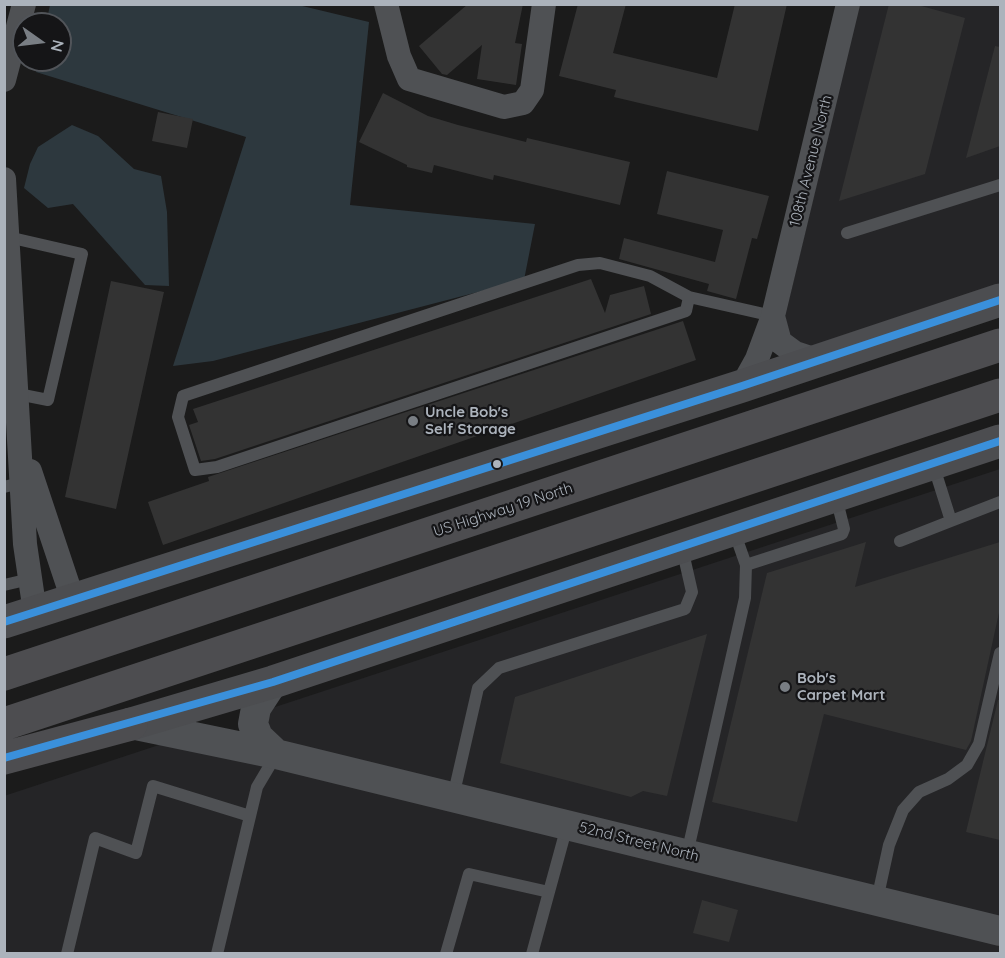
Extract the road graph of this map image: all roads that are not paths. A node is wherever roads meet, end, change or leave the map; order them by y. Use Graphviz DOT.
graph roads {
  1 [pos="24,4"];
  2 [pos="386,4"];
  3 [pos="544,4"];
  4 [pos="848,4"];
  5 [pos="4,80"];
  6 [pos="4,179"];
  7 [pos="1000,185"];
  8 [pos="847,233"];
  9 [pos="6,238"];
  10 [pos="689,297"];
  11 [pos="1000,300"];
  12 [pos="773,316"];
  13 [pos="1000,345"];
  14 [pos="819,361"];
  15 [pos="742,386"];
  16 [pos="18,394"];
  17 [pos="1000,395"];
  18 [pos="1000,441"];
  19 [pos="21,447"];
  20 [pos="933,463"];
  21 [pos="14,485"];
  22 [pos="835,496"];
  23 [pos="1000,502"];
  24 [pos="951,521"];
  25 [pos="734,530"];
  26 [pos="900,541"];
  27 [pos="681,547"];
  28 [pos="746,566"];
  29 [pos="30,579"];
  30 [pos="4,585"];
  31 [pos="73,600"];
  32 [pos="20,617"];
  33 [pos="143,628"];
  34 [pos="1000,653"];
  35 [pos="4,658"];
  36 [pos="4,674"];
  37 [pos="273,682"];
  38 [pos="4,724"];
  39 [pos="131,724"];
  40 [pos="276,754"];
  41 [pos="4,758"];
  42 [pos="453,797"];
  43 [pos="250,816"];
  44 [pos="567,825"];
  45 [pos="687,854"];
  46 [pos="549,892"];
  47 [pos="877,900"];
  48 [pos="1000,931"];
  49 [pos="67,954"];
  50 [pos="217,954"];
  51 [pos="446,954"];
  52 [pos="532,954"];
  1 -- 5 [label="street"];
  2 -- 3 [label="street"];
  4 -- 12 [label="street, 108th Avenue North"];
  6 -- 9 [label="street"];
  7 -- 8 [label="lane"];
  9 -- 16 [label="street"];
  9 -- 16 [label="lane"];
  10 -- 10 [label="lane"];
  10 -- 12 [label="lane"];
  11 -- 14 [label="main road"];
  12 -- 14 [label="street"];
  12 -- 15 [label="street, 108th Avenue North"];
  13 -- 33 [label="highway, US Highway 19 North"];
  14 -- 15 [label="main road"];
  15 -- 31 [label="main road"];
  16 -- 19 [label="street"];
  17 -- 38 [label="highway"];
  18 -- 20 [label="main road"];
  19 -- 21 [label="street"];
  19 -- 31 [label="street"];
  20 -- 22 [label="main road"];
  20 -- 24 [label="lane"];
  21 -- 29 [label="street"];
  22 -- 25 [label="main road"];
  22 -- 28 [label="lane"];
  23 -- 24 [label="lane"];
  24 -- 26 [label="lane"];
  25 -- 27 [label="main road"];
  25 -- 28 [label="lane"];
  27 -- 37 [label="main road"];
  27 -- 42 [label="lane"];
  28 -- 45 [label="lane"];
  29 -- 30 [label="lane"];
  29 -- 32 [label="street"];
  31 -- 32 [label="main road"];
  33 -- 35 [label="highway"];
  33 -- 36 [label="highway, US Highway 19 North"];
  34 -- 47 [label="lane"];
  37 -- 39 [label="main road"];
  37 -- 40 [label="street"];
  39 -- 40 [label="street, 52nd Street North"];
  39 -- 41 [label="highway"];
  40 -- 42 [label="street, 52nd Street North"];
  40 -- 43 [label="lane"];
  42 -- 44 [label="street, 52nd Street North"];
  43 -- 49 [label="lane"];
  43 -- 50 [label="lane"];
  44 -- 45 [label="street, 52nd Street North"];
  44 -- 46 [label="lane"];
  45 -- 47 [label="street, 52nd Street North"];
  46 -- 51 [label="lane"];
  46 -- 52 [label="lane"];
  47 -- 48 [label="street, 52nd Street North"];
}
